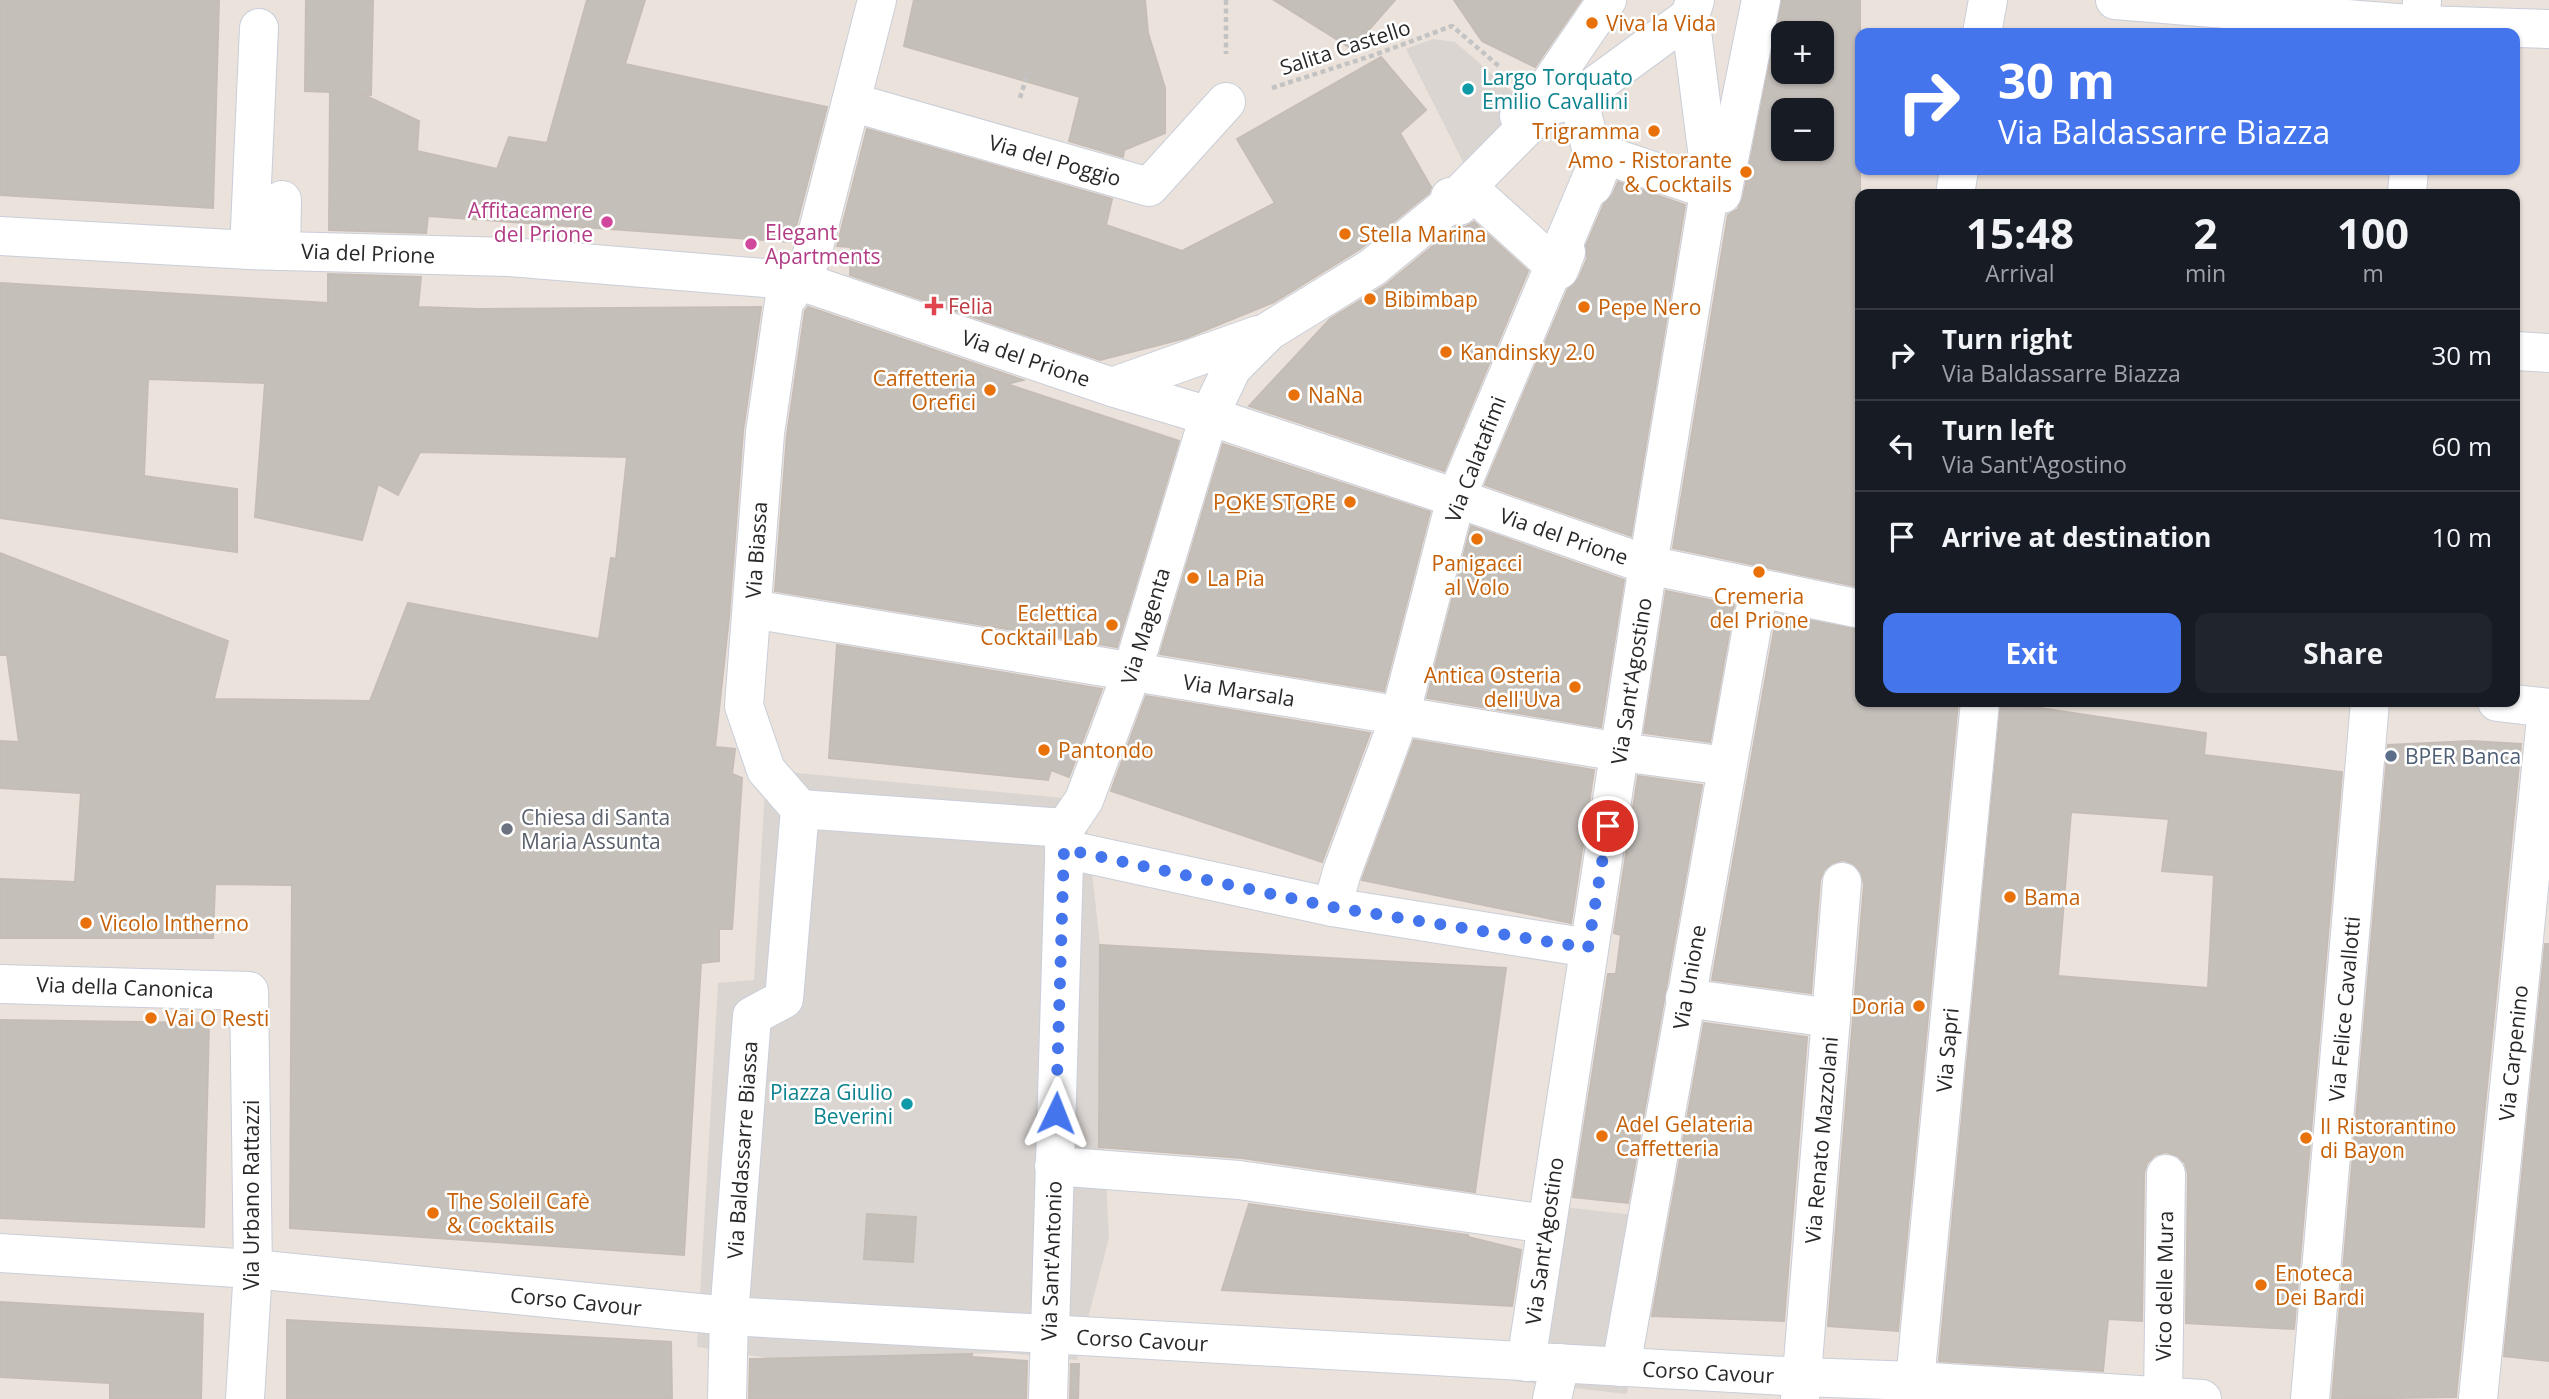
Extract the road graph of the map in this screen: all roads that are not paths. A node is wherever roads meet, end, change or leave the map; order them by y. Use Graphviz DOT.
graph roads {
  1 [pos="877,0"];
  2 [pos="1607,0"];
  3 [pos="1761,0"];
  4 [pos="1988,0"];
  5 [pos="2115,0"];
  6 [pos="1693,8"];
  7 [pos="2421,19"];
  8 [pos="259,28"];
  9 [pos="1983,28"];
  10 [pos="2549,29"];
  11 [pos="1578,99"];
  12 [pos="851,102"];
  13 [pos="1226,102"];
  14 [pos="1709,190"];
  15 [pos="230,200"];
  16 [pos="282,200"];
  17 [pos="1452,200"];
  18 [pos="0,236"];
  19 [pos="252,250"];
  20 [pos="1554,266"];
  21 [pos="800,281"];
  22 [pos="1269,331"];
  23 [pos="2520,351"];
  24 [pos="2549,353"];
  25 [pos="1112,387"];
  26 [pos="1209,416"];
  27 [pos="1456,498"];
  28 [pos="1648,565"];
  29 [pos="1759,588"];
  30 [pos="1855,608"];
  31 [pos="752,609"];
  32 [pos="1132,672"];
  33 [pos="2520,705"];
  34 [pos="1980,707"];
  35 [pos="2370,707"];
  36 [pos="2548,708"];
  37 [pos="1401,716"];
  38 [pos="1620,752"];
  39 [pos="1727,766"];
  40 [pos="800,809"];
  41 [pos="1064,839"];
  42 [pos="1842,882"];
  43 [pos="1332,907"];
  44 [pos="1588,948"];
  45 [pos="0,984"];
  46 [pos="249,991"];
  47 [pos="1685,998"];
  48 [pos="1831,1018"];
  49 [pos="1054,1166"];
  50 [pos="2166,1174"];
  51 [pos="1546,1224"];
  52 [pos="0,1254"];
  53 [pos="253,1269"];
  54 [pos="729,1316"];
  55 [pos="1049,1334"];
  56 [pos="1621,1367"];
  57 [pos="1546,1375"];
  58 [pos="1801,1388"];
  59 [pos="1916,1390"];
  60 [pos="2163,1397"];
  61 [pos="245,1399"];
  62 [pos="727,1399"];
  63 [pos="1048,1399"];
  64 [pos="2202,1399"];
  65 [pos="2310,1399"];
  66 [pos="2478,1399"];
  1 -- 12 [label="street, Via Biassa"];
  2 -- 17 [label="street"];
  3 -- 14 [label="street"];
  4 -- 9 [label="street"];
  5 -- 7 [label="street"];
  6 -- 11 [label="street"];
  6 -- 14 [label="street, Via Sant'Agostino"];
  7 -- 10 [label="street"];
  8 -- 19 [label="street"];
  11 -- 17 [label="street"];
  11 -- 20 [label="street, Via Calatafimi"];
  12 -- 13 [label="street, Via del Poggio"];
  12 -- 21 [label="street, Via Biassa"];
  14 -- 20 [label="street"];
  14 -- 28 [label="street, Via Sant'Agostino"];
  15 -- 19 [label="street"];
  16 -- 19 [label="street"];
  17 -- 20 [label="street"];
  17 -- 22 [label="street"];
  18 -- 19 [label="street, Via del Prione"];
  19 -- 21 [label="street, Via del Prione"];
  20 -- 27 [label="street, Via Calatafimi"];
  21 -- 25 [label="street, Via del Prione"];
  21 -- 31 [label="street, Via Biassa"];
  22 -- 25 [label="street"];
  22 -- 26 [label="street, Via Magenta"];
  23 -- 24 [label="street"];
  25 -- 26 [label="street, Via del Prione"];
  26 -- 27 [label="street, Via del Prione"];
  26 -- 32 [label="street, Via Magenta"];
  27 -- 28 [label="street, Via del Prione"];
  27 -- 37 [label="street, Via Calatafimi"];
  28 -- 29 [label="street, Via del Prione"];
  28 -- 38 [label="street, Via Sant'Agostino"];
  29 -- 30 [label="street, Via del Prione"];
  29 -- 39 [label="street, Via Unione"];
  31 -- 32 [label="street, Via Marsala"];
  31 -- 40 [label="street, Via Biassa"];
  32 -- 37 [label="street, Via Marsala"];
  32 -- 41 [label="street, Via Magenta"];
  33 -- 36 [label="street"];
  34 -- 59 [label="street, Via Sapri"];
  35 -- 65 [label="street, Via Felice Cavallotti"];
  36 -- 66 [label="street, Via Carpenino"];
  37 -- 38 [label="street, Via Marsala"];
  37 -- 43 [label="street, Via Calatafimi"];
  38 -- 39 [label="street, Via Marsala"];
  38 -- 44 [label="street, Via Sant'Agostino"];
  39 -- 47 [label="street, Via Unione"];
  40 -- 41 [label="street"];
  40 -- 54 [label="street, Via Baldassarre Biassa"];
  41 -- 43 [label="street"];
  41 -- 49 [label="street, Via Sant'Antonio"];
  42 -- 48 [label="street, Via Renato Mazzolani"];
  43 -- 44 [label="street"];
  44 -- 51 [label="street, Via Sant'Agostino"];
  45 -- 46 [label="street, Via della Canonica"];
  46 -- 53 [label="street, Via Urbano Rattazzi"];
  47 -- 48 [label="street"];
  47 -- 56 [label="street, Via Unione"];
  48 -- 58 [label="street, Via Renato Mazzolani"];
  49 -- 51 [label="street"];
  49 -- 55 [label="street, Via Sant'Antonio"];
  50 -- 60 [label="street, Vico delle Mura"];
  51 -- 57 [label="street, Via Sant'Agostino"];
  52 -- 53 [label="street, Corso Cavour"];
  53 -- 54 [label="street, Corso Cavour"];
  53 -- 61 [label="street, Via Urbano Rattazzi"];
  54 -- 55 [label="street, Corso Cavour"];
  54 -- 62 [label="street, Via Baldassarre Biassa"];
  55 -- 57 [label="street, Corso Cavour"];
  55 -- 63 [label="street, Via Sant'Antonio"];
  56 -- 57 [label="street, Corso Cavour"];
  56 -- 58 [label="street, Corso Cavour"];
  58 -- 59 [label="street, Corso Cavour"];
  59 -- 60 [label="street, Corso Cavour"];
  60 -- 64 [label="street, Corso Cavour"];
}
